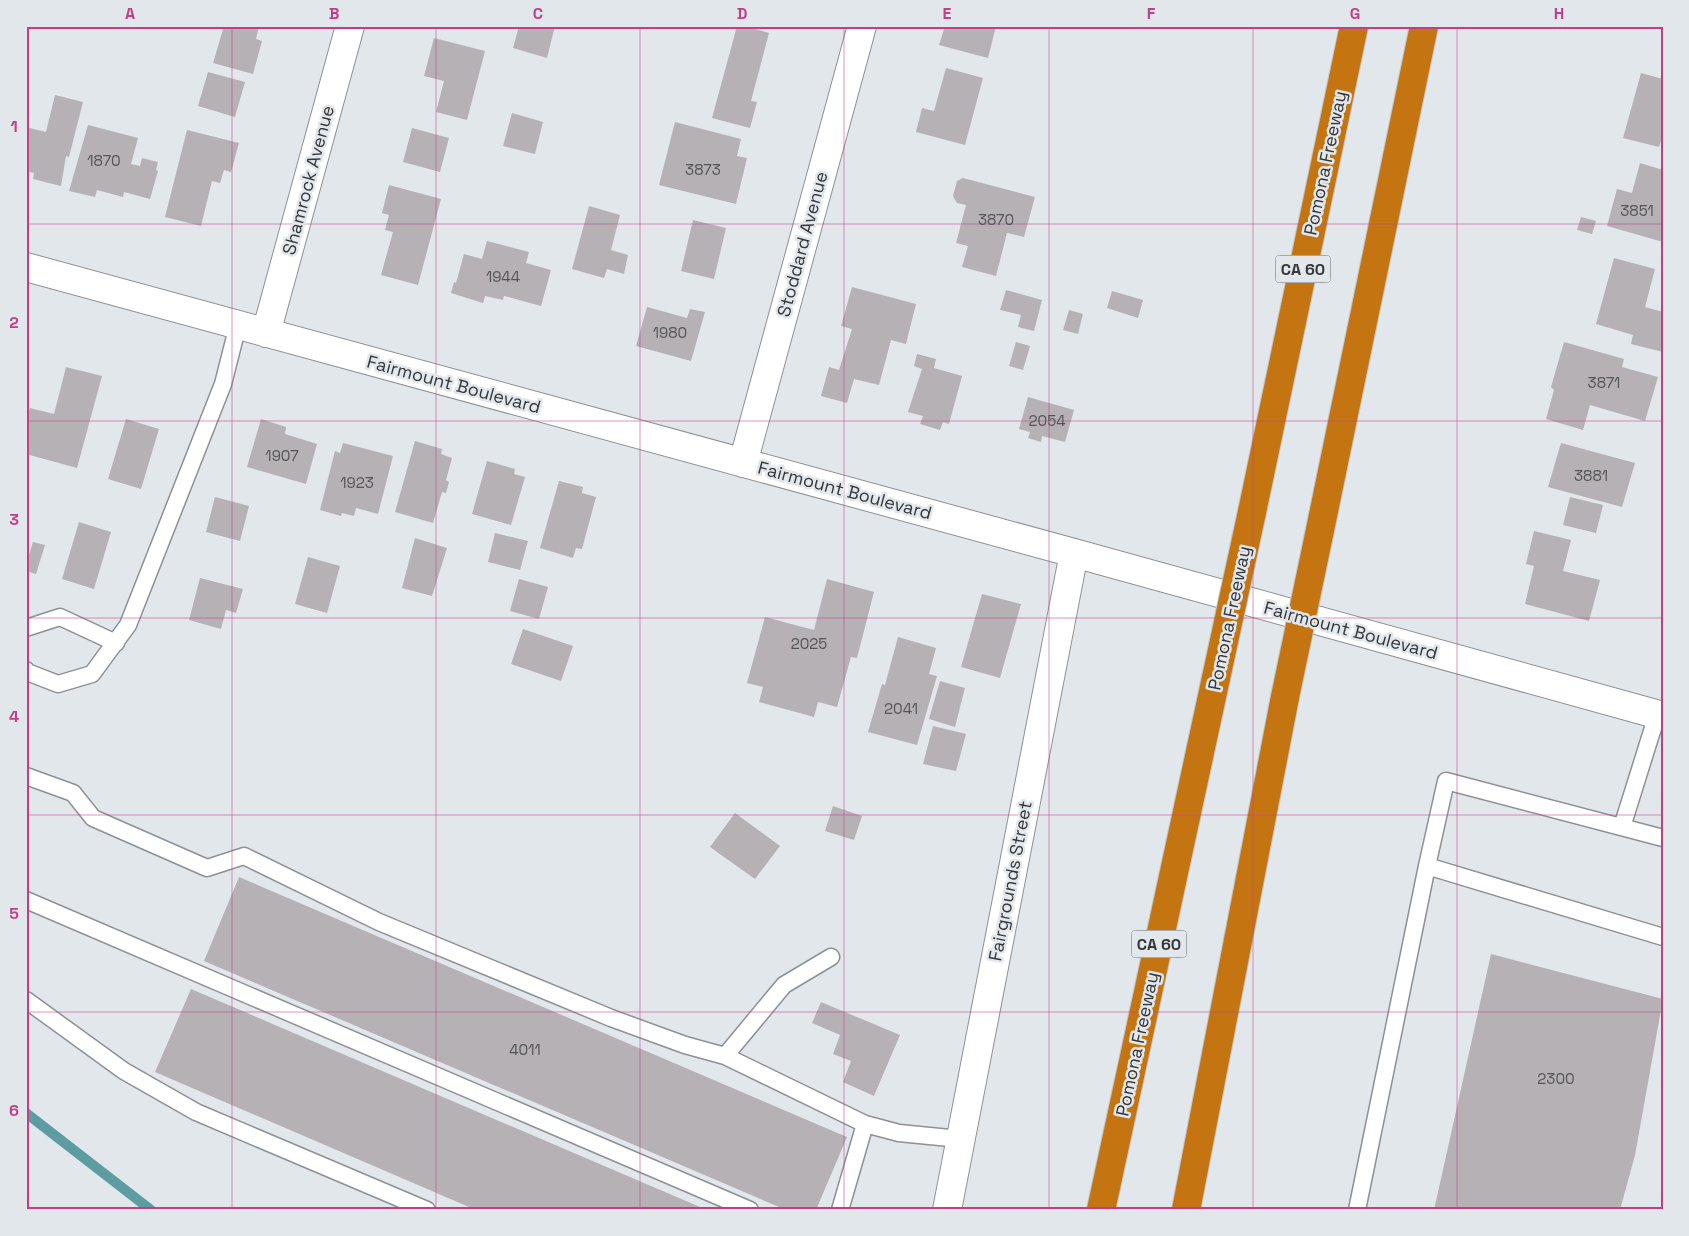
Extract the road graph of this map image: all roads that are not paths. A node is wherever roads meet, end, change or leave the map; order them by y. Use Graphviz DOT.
graph roads {
  1 [pos="350,26"];
  2 [pos="862,26"];
  3 [pos="1354,26"];
  4 [pos="1424,26"];
  5 [pos="1430,26"];
  6 [pos="1414,78"];
  7 [pos="26,267"];
  8 [pos="238,325"];
  9 [pos="266,333"];
  10 [pos="743,462"];
  11 [pos="1074,553"];
  12 [pos="26,628"];
  13 [pos="116,643"];
  14 [pos="26,670"];
  15 [pos="1661,708"];
  16 [pos="26,776"];
  17 [pos="1622,827"];
  18 [pos="1663,838"];
  19 [pos="1427,866"];
  20 [pos="26,900"];
  21 [pos="1663,937"];
  22 [pos="831,957"];
  23 [pos="26,1000"];
  24 [pos="725,1056"];
  25 [pos="866,1124"];
  26 [pos="960,1139"];
  27 [pos="427,1210"];
  28 [pos="750,1210"];
  29 [pos="840,1210"];
  30 [pos="947,1210"];
  31 [pos="1101,1210"];
  32 [pos="1186,1210"];
  33 [pos="1357,1210"];
  1 -- 9 [label="street, Shamrock Avenue"];
  2 -- 10 [label="street, Stoddard Avenue"];
  3 -- 31 [label="highway, Pomona Freeway / CA 60, bridge"];
  4 -- 6 [label="highway"];
  5 -- 6 [label="highway"];
  6 -- 32 [label="highway, bridge"];
  7 -- 8 [label="street, Fairmount Boulevard"];
  8 -- 9 [label="street, Fairmount Boulevard"];
  8 -- 13 [label="lane"];
  9 -- 10 [label="street, Fairmount Boulevard"];
  10 -- 11 [label="street, Fairmount Boulevard"];
  11 -- 15 [label="street, Fairmount Boulevard"];
  11 -- 26 [label="street, Fairgrounds Street"];
  12 -- 13 [label="lane"];
  13 -- 14 [label="lane"];
  15 -- 17 [label="lane"];
  16 -- 24 [label="lane"];
  17 -- 18 [label="lane"];
  17 -- 19 [label="lane"];
  19 -- 21 [label="lane"];
  19 -- 33 [label="lane"];
  20 -- 28 [label="lane"];
  22 -- 24 [label="lane"];
  23 -- 27 [label="lane"];
  24 -- 25 [label="lane"];
  25 -- 26 [label="lane"];
  25 -- 29 [label="lane"];
  26 -- 30 [label="street, Fairgrounds Street"];
}
